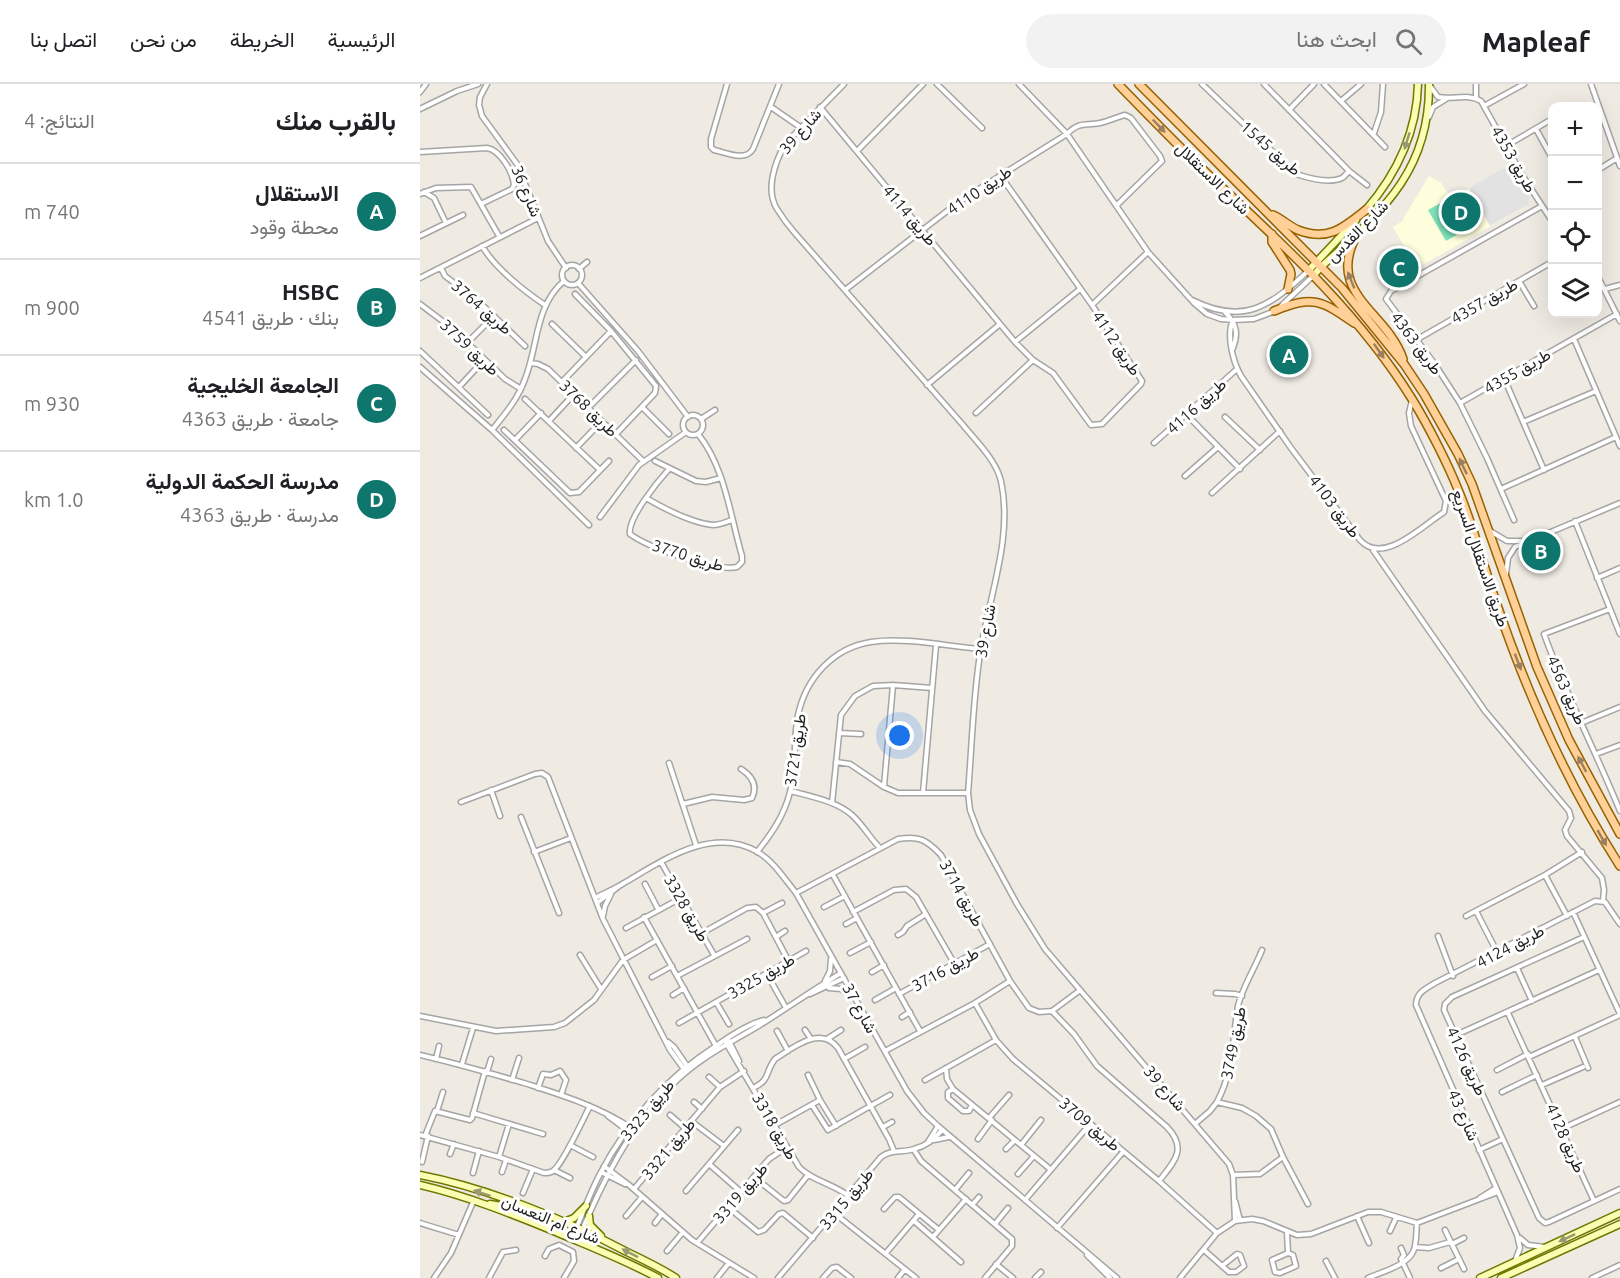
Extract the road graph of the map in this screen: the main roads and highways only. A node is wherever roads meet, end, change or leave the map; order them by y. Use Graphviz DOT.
graph roads {
  1 [pos="1118,84"];
  2 [pos="1139,84"];
  3 [pos="1418,84"];
  4 [pos="1429,84"];
  5 [pos="1367,209"];
  6 [pos="1268,213"];
  7 [pos="1358,233"];
  8 [pos="1272,234"];
  9 [pos="1318,264"];
  10 [pos="1311,274"];
  11 [pos="1288,290"];
  12 [pos="1274,311"];
  13 [pos="1363,328"];
  14 [pos="1404,364"];
  15 [pos="1620,834"];
  16 [pos="1620,866"];
  17 [pos="420,1175"];
  18 [pos="420,1185"];
  19 [pos="586,1206"];
  20 [pos="1620,1213"];
  21 [pos="588,1216"];
  22 [pos="564,1222"];
  23 [pos="1620,1225"];
  24 [pos="576,1234"];
  25 [pos="606,1241"];
  26 [pos="658,1278"];
  27 [pos="676,1278"];
  28 [pos="1480,1278"];
  29 [pos="1501,1278"];
  1 -- 8 [label="main road, شارع الاستقلال, one-way"];
  2 -- 6 [label="main road, شارع الاستقلال"];
  3 -- 5 [label="main road, شارع القدس, one-way"];
  4 -- 7 [label="main road, شارع القدس"];
  5 -- 6 [label="main road"];
  5 -- 9 [label="main road, شارع القدس"];
  6 -- 9 [label="main road, شارع الاستقلال"];
  7 -- 9 [label="main road, شارع القدس"];
  14 -- 7 [label="main road, one-way"];
  8 -- 10 [label="main road, شارع الاستقلال"];
  8 -- 11 [label="main road"];
  9 -- 10 [label="main road, شارع القدس"];
  9 -- 14 [label="main road, طريق الاستقلال السريع"];
  10 -- 13 [label="main road, طريق الاستقلال السريع"];
  12 -- 13 [label="main road"];
  13 -- 16 [label="main road, طريق الاستقلال السريع, one-way"];
  15 -- 14 [label="main road, طريق الاستقلال السريع, one-way"];
  22 -- 17 [label="main road, شارع ام النعسان, one-way"];
  18 -- 24 [label="main road, شارع ام النعسان"];
  19 -- 22 [label="main road"];
  20 -- 28 [label="main road, one-way"];
  21 -- 25 [label="main road"];
  22 -- 24 [label="main road, شارع ام النعسان"];
  23 -- 29 [label="main road"];
  24 -- 25 [label="main road, شارع ام النعسان"];
  24 -- 26 [label="main road, شارع ام النعسان"];
  27 -- 25 [label="main road, شارع ام النعسان, one-way"];
}
